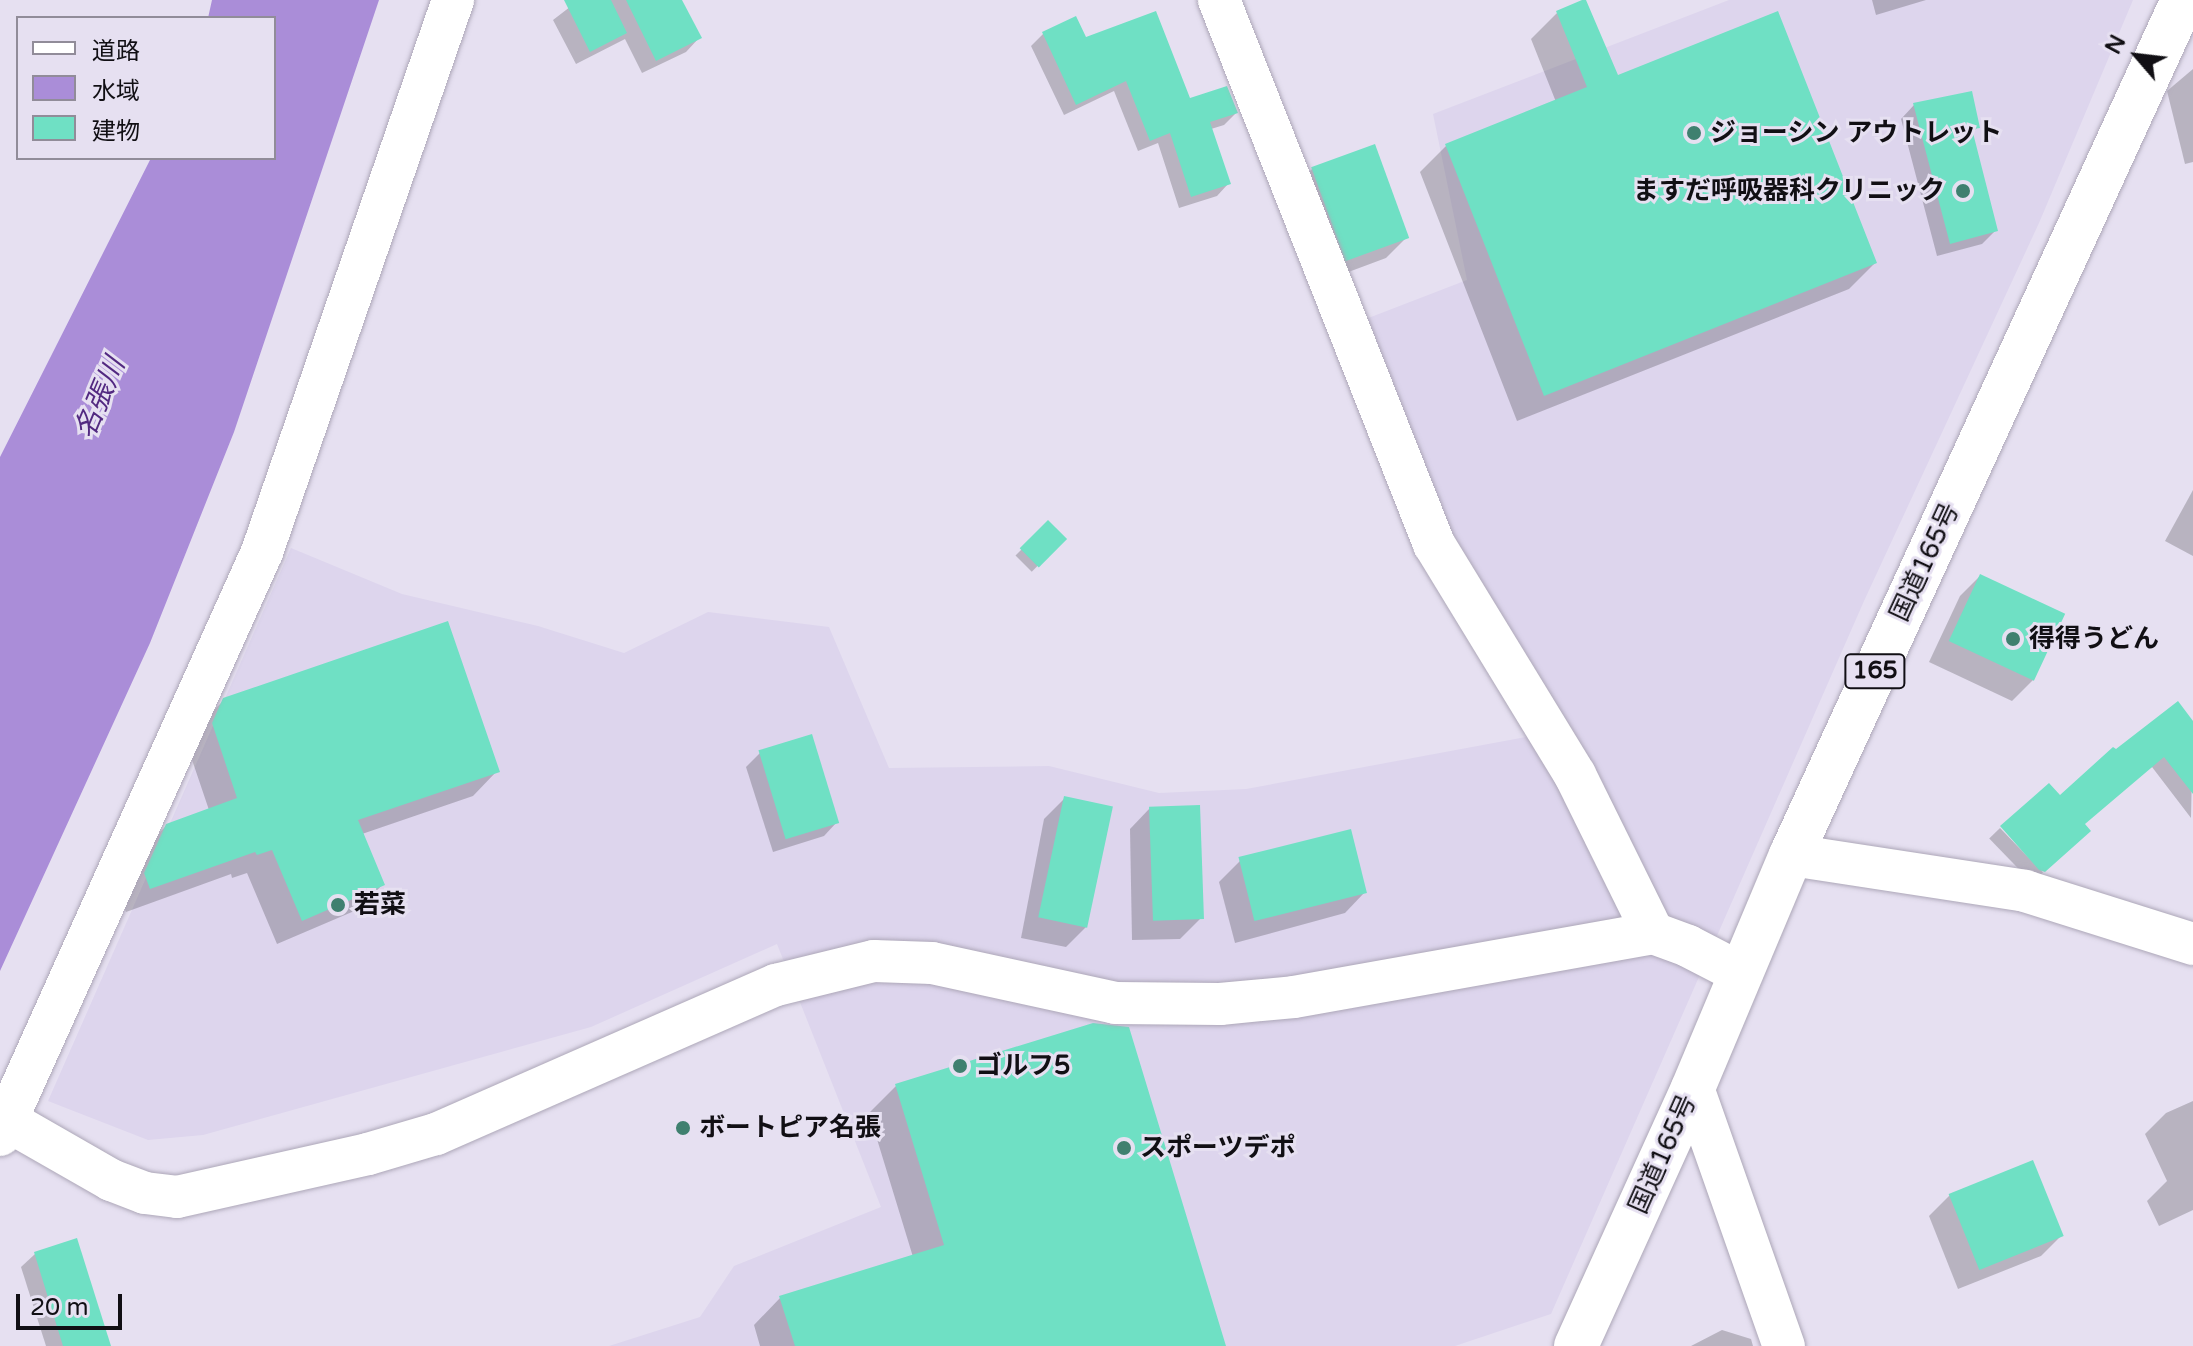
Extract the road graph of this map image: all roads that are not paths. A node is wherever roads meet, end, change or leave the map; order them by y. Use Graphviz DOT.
graph roads {
  1 [pos="453,0"];
  2 [pos="1219,0"];
  3 [pos="2183,0"];
  4 [pos="1791,855"];
  5 [pos="1653,933"];
  6 [pos="2193,944"];
  7 [pos="1740,973"];
  8 [pos="1693,1088"];
  9 [pos="4,1128"];
  10 [pos="1576,1346"];
  11 [pos="1784,1346"];
  1 -- 9 [label="street"];
  2 -- 5 [label="street"];
  3 -- 4 [label="highway, 国道165号 / 165"];
  4 -- 6 [label="street"];
  4 -- 7 [label="highway, 国道165号 / 165"];
  5 -- 7 [label="street"];
  5 -- 9 [label="street"];
  7 -- 8 [label="highway, 国道165号 / 165"];
  8 -- 10 [label="highway, 国道165号 / 165"];
  8 -- 11 [label="street"];
}
